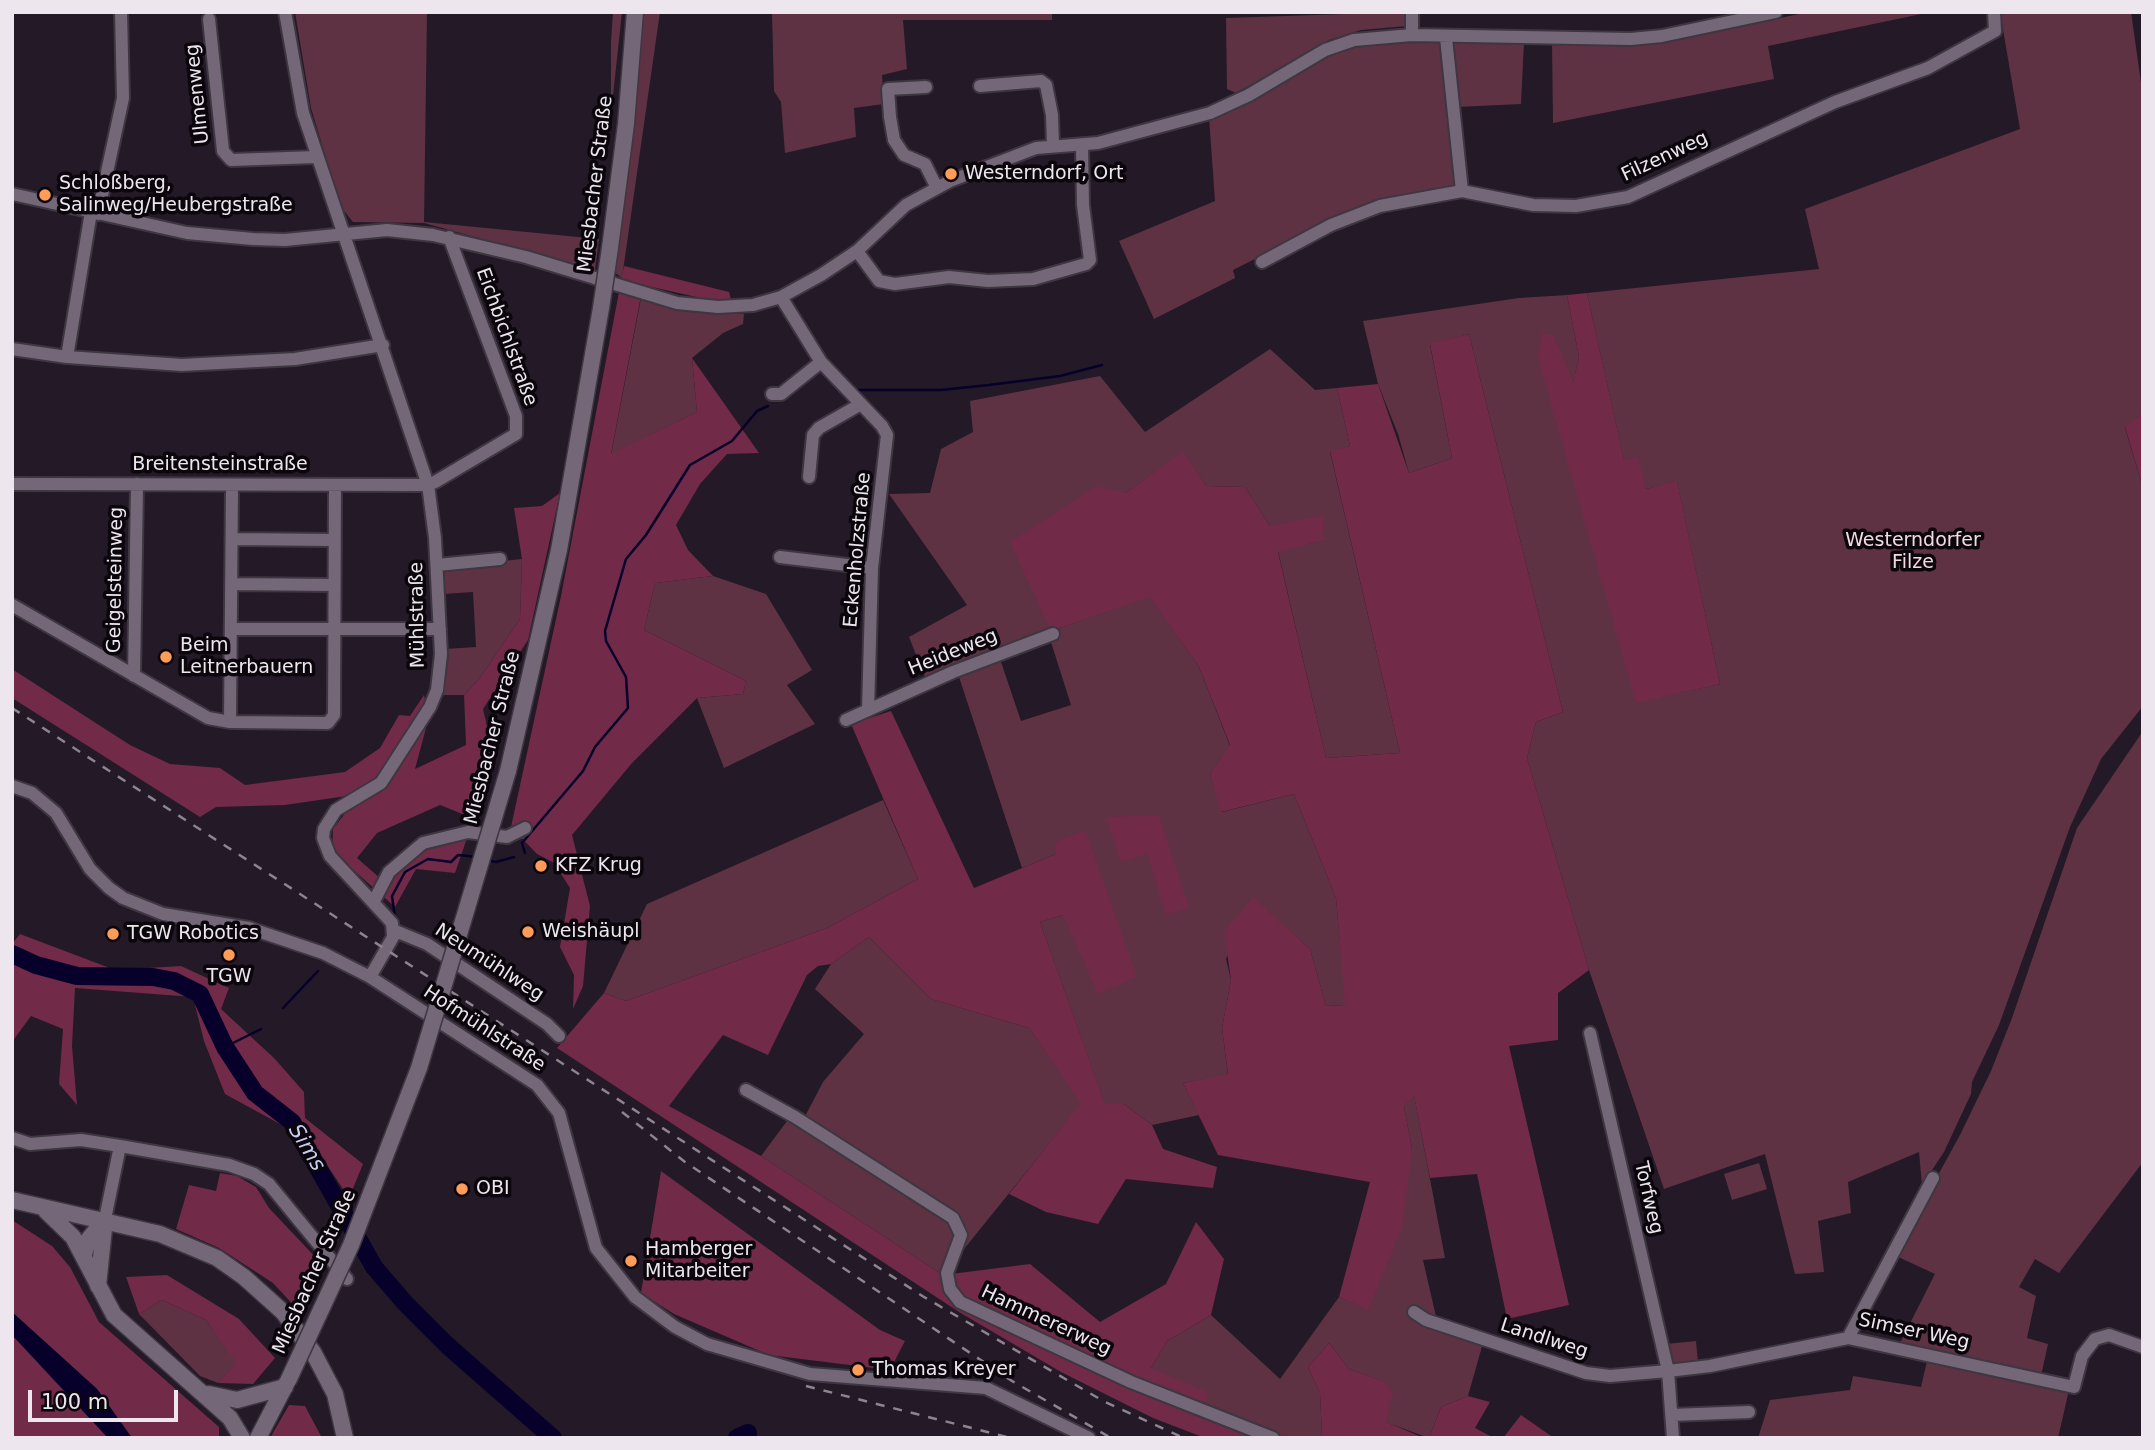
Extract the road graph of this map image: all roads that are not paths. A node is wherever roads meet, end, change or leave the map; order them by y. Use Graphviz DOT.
graph roads {
  1 [pos="121,12"];
  2 [pos="285,12"];
  3 [pos="635,12"];
  4 [pos="1412,12"];
  5 [pos="1776,12"];
  6 [pos="1994,12"];
  7 [pos="209,19"];
  8 [pos="1412,35"];
  9 [pos="1446,38"];
  10 [pos="980,86"];
  11 [pos="926,88"];
  12 [pos="1053,145"];
  13 [pos="1082,145"];
  14 [pos="316,157"];
  15 [pos="937,188"];
  16 [pos="1462,191"];
  17 [pos="12,194"];
  18 [pos="95,213"];
  19 [pos="342,232"];
  20 [pos="449,237"];
  21 [pos="857,251"];
  22 [pos="1262,262"];
  23 [pos="781,297"];
  24 [pos="383,345"];
  25 [pos="12,349"];
  26 [pos="67,357"];
  27 [pos="821,362"];
  28 [pos="772,394"];
  29 [pos="861,404"];
  30 [pos="808,477"];
  31 [pos="12,484"];
  32 [pos="137,484"];
  33 [pos="232,485"];
  34 [pos="335,485"];
  35 [pos="428,485"];
  36 [pos="232,539"];
  37 [pos="334,540"];
  38 [pos="780,557"];
  39 [pos="500,559"];
  40 [pos="437,565"];
  41 [pos="872,568"];
  42 [pos="231,584"];
  43 [pos="333,585"];
  44 [pos="12,605"];
  45 [pos="231,629"];
  46 [pos="440,629"];
  47 [pos="332,631"];
  48 [pos="1053,634"];
  49 [pos="134,676"];
  50 [pos="868,710"];
  51 [pos="846,720"];
  52 [pos="230,722"];
  53 [pos="12,786"];
  54 [pos="525,828"];
  55 [pos="374,901"];
  56 [pos="393,930"];
  57 [pos="370,977"];
  58 [pos="1590,1033"];
  59 [pos="559,1036"];
  60 [pos="746,1090"];
  61 [pos="12,1138"];
  62 [pos="120,1146"];
  63 [pos="1934,1178"];
  64 [pos="12,1199"];
  65 [pos="44,1209"];
  66 [pos="106,1219"];
  67 [pos="84,1254"];
  68 [pos="347,1279"];
  69 [pos="99,1289"];
  70 [pos="1414,1312"];
  71 [pos="1848,1338"];
  72 [pos="2143,1347"];
  73 [pos="1668,1371"];
  74 [pos="287,1384"];
  75 [pos="200,1391"];
  76 [pos="1749,1412"];
  77 [pos="1673,1426"];
  78 [pos="242,1438"];
  79 [pos="258,1438"];
  80 [pos="345,1438"];
  81 [pos="1089,1438"];
  82 [pos="1273,1438"];
  83 [pos="1661,1438"];
  1 -- 18 [label="street"];
  2 -- 14 [label="street, Mühlstraße"];
  3 -- 74 [label="main road, Miesbacher Straße, bridge"];
  4 -- 8 [label="street"];
  5 -- 9 [label="street"];
  6 -- 16 [label="street, Filzenweg"];
  7 -- 14 [label="street, Ulmenweg"];
  8 -- 9 [label="street"];
  8 -- 13 [label="street"];
  9 -- 16 [label="street"];
  10 -- 12 [label="street"];
  11 -- 15 [label="street"];
  12 -- 13 [label="street"];
  12 -- 15 [label="street"];
  13 -- 21 [label="street"];
  14 -- 19 [label="street, Mühlstraße"];
  15 -- 21 [label="street"];
  16 -- 22 [label="street"];
  17 -- 18 [label="street"];
  18 -- 19 [label="street"];
  18 -- 26 [label="street"];
  19 -- 20 [label="street"];
  19 -- 24 [label="street, Mühlstraße"];
  20 -- 23 [label="street"];
  20 -- 35 [label="street, Eichbichlstraße"];
  21 -- 23 [label="street"];
  23 -- 27 [label="street, Eckenholzstraße"];
  24 -- 26 [label="street"];
  24 -- 35 [label="street, Mühlstraße"];
  25 -- 26 [label="street"];
  27 -- 28 [label="street"];
  27 -- 29 [label="street, Eckenholzstraße"];
  29 -- 30 [label="street"];
  29 -- 41 [label="street, Eckenholzstraße"];
  31 -- 32 [label="street, Breitensteinstraße"];
  32 -- 33 [label="street, Breitensteinstraße"];
  32 -- 49 [label="street, Geigelsteinweg"];
  33 -- 34 [label="street, Breitensteinstraße"];
  33 -- 36 [label="street"];
  34 -- 35 [label="street, Breitensteinstraße"];
  34 -- 37 [label="street"];
  35 -- 40 [label="street, Mühlstraße"];
  36 -- 37 [label="street"];
  36 -- 42 [label="street"];
  37 -- 43 [label="street"];
  38 -- 41 [label="street"];
  39 -- 40 [label="street"];
  40 -- 46 [label="street, Mühlstraße"];
  41 -- 50 [label="street, Eckenholzstraße"];
  42 -- 43 [label="street"];
  42 -- 45 [label="street"];
  43 -- 47 [label="street"];
  44 -- 49 [label="street"];
  45 -- 47 [label="street"];
  45 -- 52 [label="street"];
  46 -- 47 [label="street"];
  46 -- 55 [label="street, Mühlstraße"];
  47 -- 52 [label="street"];
  48 -- 50 [label="street, Heideweg"];
  49 -- 52 [label="street"];
  50 -- 51 [label="street, Heideweg"];
  53 -- 57 [label="street, Hofmühlstraße"];
  54 -- 55 [label="street"];
  55 -- 56 [label="street, Mühlstraße"];
  56 -- 57 [label="street"];
  56 -- 59 [label="street, Neumühlweg"];
  57 -- 81 [label="street, Hofmühlstraße"];
  58 -- 73 [label="street, Torfweg"];
  60 -- 82 [label="street, Hammererweg"];
  61 -- 62 [label="street"];
  62 -- 66 [label="street"];
  62 -- 68 [label="street"];
  63 -- 71 [label="street"];
  64 -- 65 [label="main road"];
  65 -- 66 [label="main road"];
  65 -- 67 [label="main road"];
  66 -- 67 [label="main road"];
  66 -- 69 [label="main road"];
  66 -- 80 [label="main road"];
  67 -- 69 [label="main road"];
  69 -- 75 [label="main road"];
  70 -- 73 [label="street, Landlweg"];
  71 -- 72 [label="street, Simser Weg"];
  71 -- 73 [label="street, Simser Weg"];
  73 -- 77 [label="street"];
  74 -- 75 [label="main road"];
  74 -- 79 [label="main road, Miesbacher Straße"];
  75 -- 78 [label="main road"];
  76 -- 77 [label="street"];
  77 -- 83 [label="street"];
}
